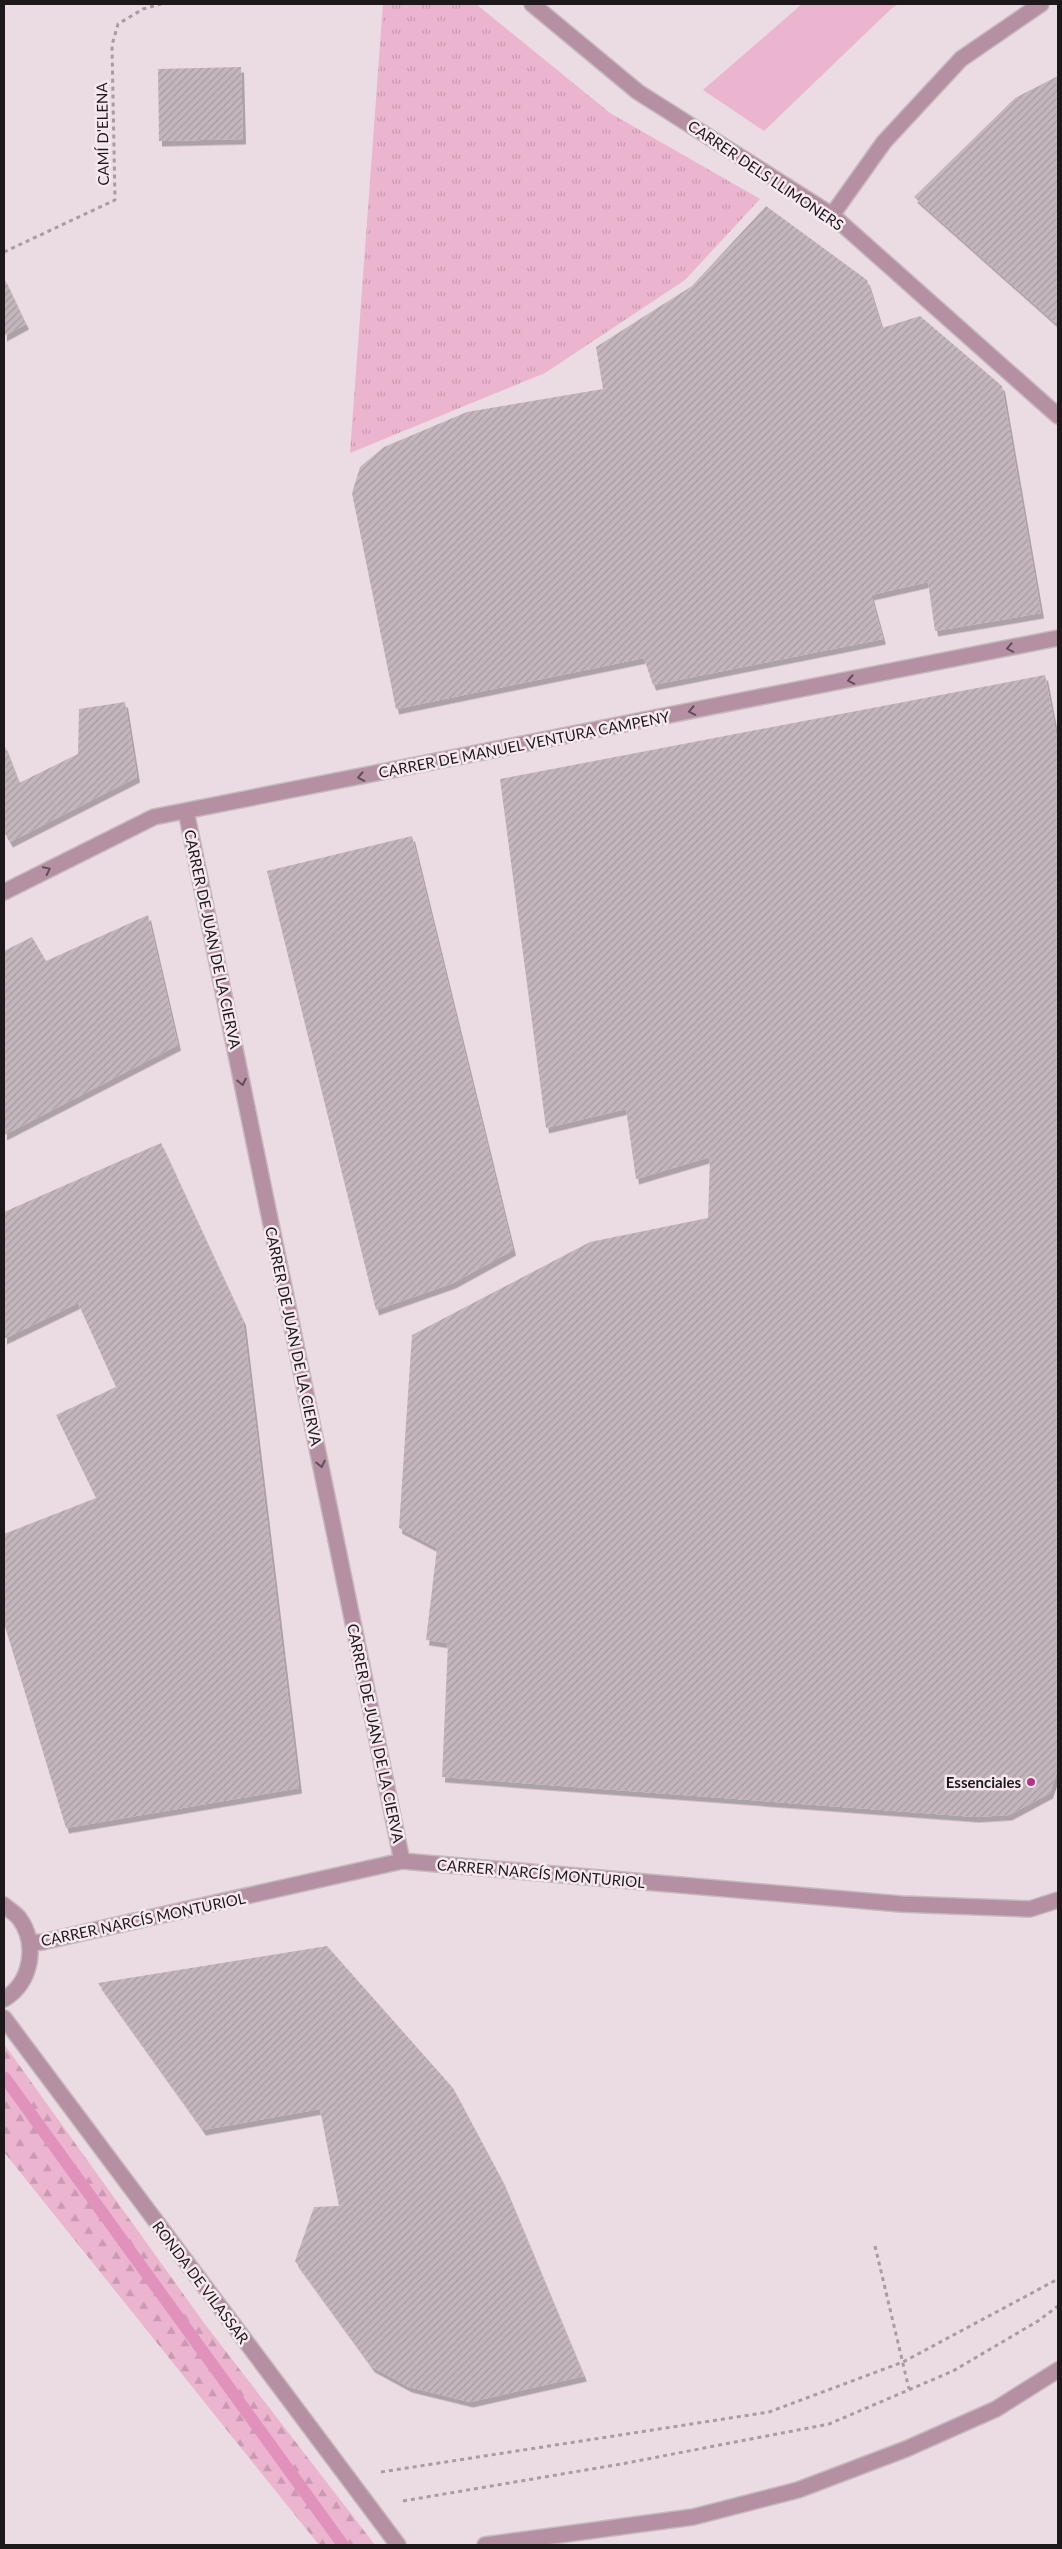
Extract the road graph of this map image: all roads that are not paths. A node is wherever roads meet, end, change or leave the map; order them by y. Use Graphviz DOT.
graph roads {
  1 [pos="532,4"];
  2 [pos="1041,4"];
  3 [pos="832,215"];
  4 [pos="1058,416"];
  5 [pos="1058,638"];
  6 [pos="186,811"];
  7 [pos="4,892"];
  8 [pos="402,1861"];
  9 [pos="1058,1900"];
  10 [pos="4,1905"];
  11 [pos="30,1943"];
  12 [pos="4,1999"];
  13 [pos="4,2018"];
  14 [pos="1058,2370"];
  15 [pos="398,2545"];
  16 [pos="485,2545"];
  1 -- 3 [label="street, CARRER DELS LLIMONERS"];
  2 -- 3 [label="street"];
  3 -- 4 [label="street, CARRER DELS LLIMONERS"];
  5 -- 6 [label="street, CARRER DE MANUEL VENTURA CAMPENY, one-way"];
  7 -- 6 [label="street, CARRER DE MANUEL VENTURA CAMPENY, one-way"];
  6 -- 8 [label="street, CARRER DE JUAN DE LA CIERVA, one-way"];
  8 -- 9 [label="street, CARRER NARCÍS MONTURIOL"];
  8 -- 11 [label="street, CARRER NARCÍS MONTURIOL"];
  10 -- 11 [label="street"];
  11 -- 12 [label="street"];
  13 -- 15 [label="street, RONDA DE VILASSAR"];
  14 -- 16 [label="street"];
}
